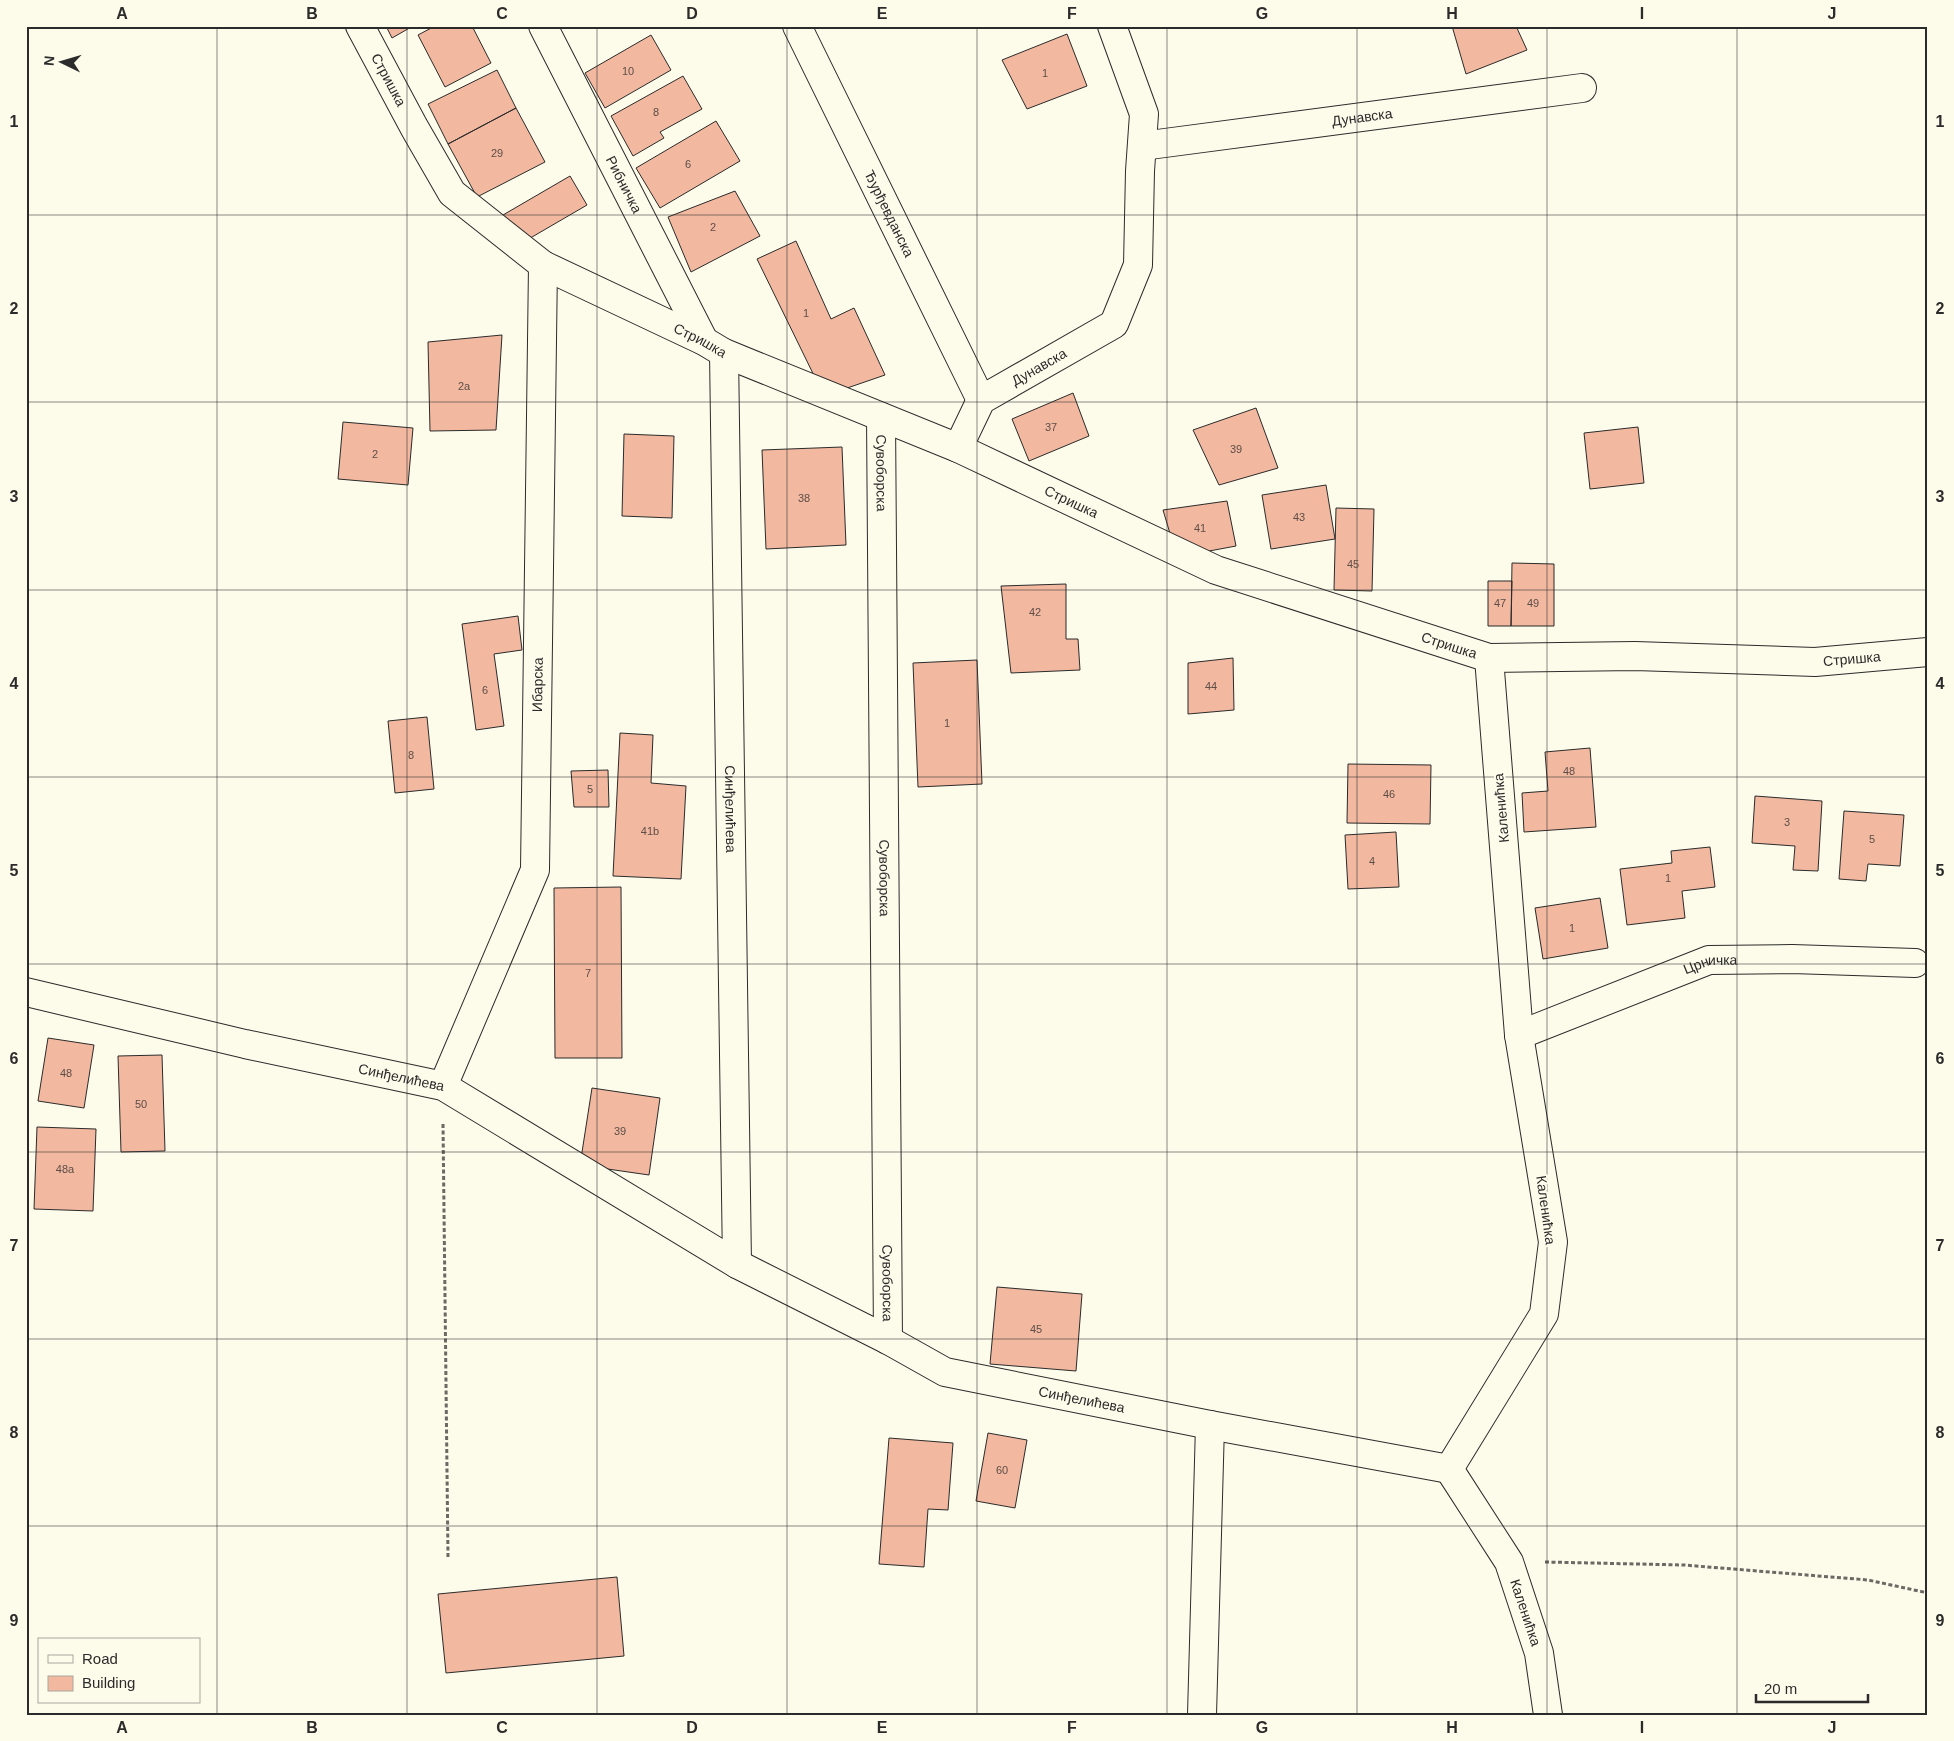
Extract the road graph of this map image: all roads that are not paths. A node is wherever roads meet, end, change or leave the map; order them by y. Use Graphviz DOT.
graph roads {
  1 [pos="360,26"];
  2 [pos="543,26"];
  3 [pos="796,26"];
  4 [pos="1112,26"];
  5 [pos="1582,88"];
  6 [pos="1142,146"];
  7 [pos="543,265"];
  8 [pos="714,347"];
  9 [pos="981,400"];
  10 [pos="881,417"];
  11 [pos="958,448"];
  12 [pos="1928,652"];
  13 [pos="1489,658"];
  14 [pos="1914,962"];
  15 [pos="26,992"];
  16 [pos="1519,1035"];
  17 [pos="442,1086"];
  18 [pos="737,1264"];
  19 [pos="888,1340"];
  20 [pos="1210,1425"];
  21 [pos="1449,1469"];
  22 [pos="1202,1715"];
  23 [pos="1548,1715"];
  1 -- 7 [label="street, Стришка"];
  2 -- 8 [label="street, Рибничка"];
  3 -- 9 [label="street, Ђурђевданска"];
  4 -- 6 [label="street, Дунавска"];
  5 -- 6 [label="street, Дунавска"];
  6 -- 9 [label="street, Дунавска"];
  7 -- 8 [label="street, Стришка"];
  7 -- 17 [label="street, Ибарска"];
  8 -- 10 [label="street, Стришка"];
  8 -- 18 [label="street, Синђелићева"];
  9 -- 11 [label="street"];
  10 -- 11 [label="street, Стришка"];
  10 -- 19 [label="street, Сувоборска"];
  11 -- 13 [label="street, Стришка"];
  12 -- 13 [label="street, Стришка"];
  13 -- 16 [label="street, Каленићка"];
  14 -- 16 [label="street, Црничка"];
  15 -- 17 [label="street, Синђелићева"];
  16 -- 21 [label="street, Каленићка"];
  17 -- 18 [label="street, Синђелићева"];
  18 -- 19 [label="street, Синђелићева"];
  19 -- 20 [label="street, Синђелићева"];
  20 -- 21 [label="street, Синђелићева"];
  20 -- 22 [label="street"];
  21 -- 23 [label="street, Каленићка"];
}
